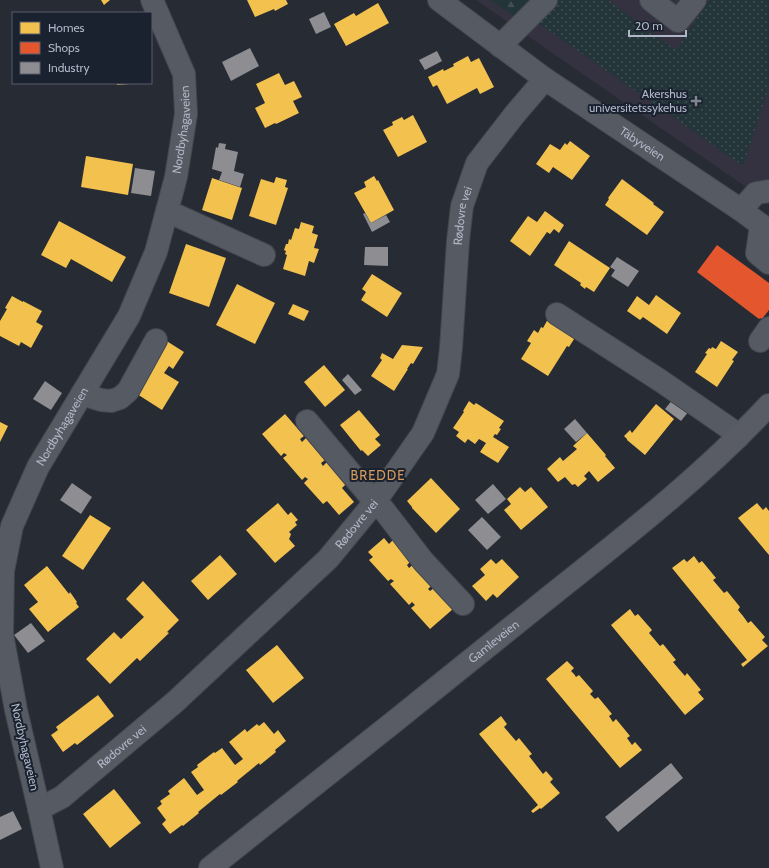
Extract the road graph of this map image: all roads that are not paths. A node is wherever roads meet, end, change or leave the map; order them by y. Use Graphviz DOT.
graph roads {
  1 [pos="152,0"];
  2 [pos="439,0"];
  3 [pos="546,0"];
  4 [pos="651,0"];
  5 [pos="695,0"];
  6 [pos="500,46"];
  7 [pos="545,79"];
  8 [pos="769,191"];
  9 [pos="741,210"];
  10 [pos="167,211"];
  11 [pos="765,228"];
  12 [pos="264,255"];
  13 [pos="769,263"];
  14 [pos="557,314"];
  15 [pos="156,340"];
  16 [pos="82,394"];
  17 [pos="769,405"];
  18 [pos="307,421"];
  19 [pos="738,437"];
  20 [pos="375,502"];
  21 [pos="463,604"];
  22 [pos="39,809"];
  23 [pos="52,868"];
  24 [pos="210,868"];
  1 -- 10 [label="street, Nordbyhagaveien"];
  2 -- 6 [label="street, Täbyveien"];
  3 -- 6 [label="street"];
  4 -- 5 [label="street"];
  6 -- 7 [label="street, Täbyveien"];
  7 -- 9 [label="street, Täbyveien"];
  7 -- 20 [label="street, Rødovre vei"];
  8 -- 9 [label="street"];
  9 -- 11 [label="street, Täbyveien"];
  10 -- 12 [label="street"];
  10 -- 16 [label="street, Nordbyhagaveien"];
  11 -- 13 [label="street"];
  14 -- 19 [label="street"];
  15 -- 16 [label="street"];
  16 -- 22 [label="street, Nordbyhagaveien"];
  17 -- 19 [label="main road, Gamleveien"];
  18 -- 20 [label="street"];
  19 -- 24 [label="main road, Gamleveien"];
  20 -- 21 [label="street"];
  20 -- 22 [label="street, Rødovre vei"];
  22 -- 23 [label="street, Nordbyhagaveien"];
}
